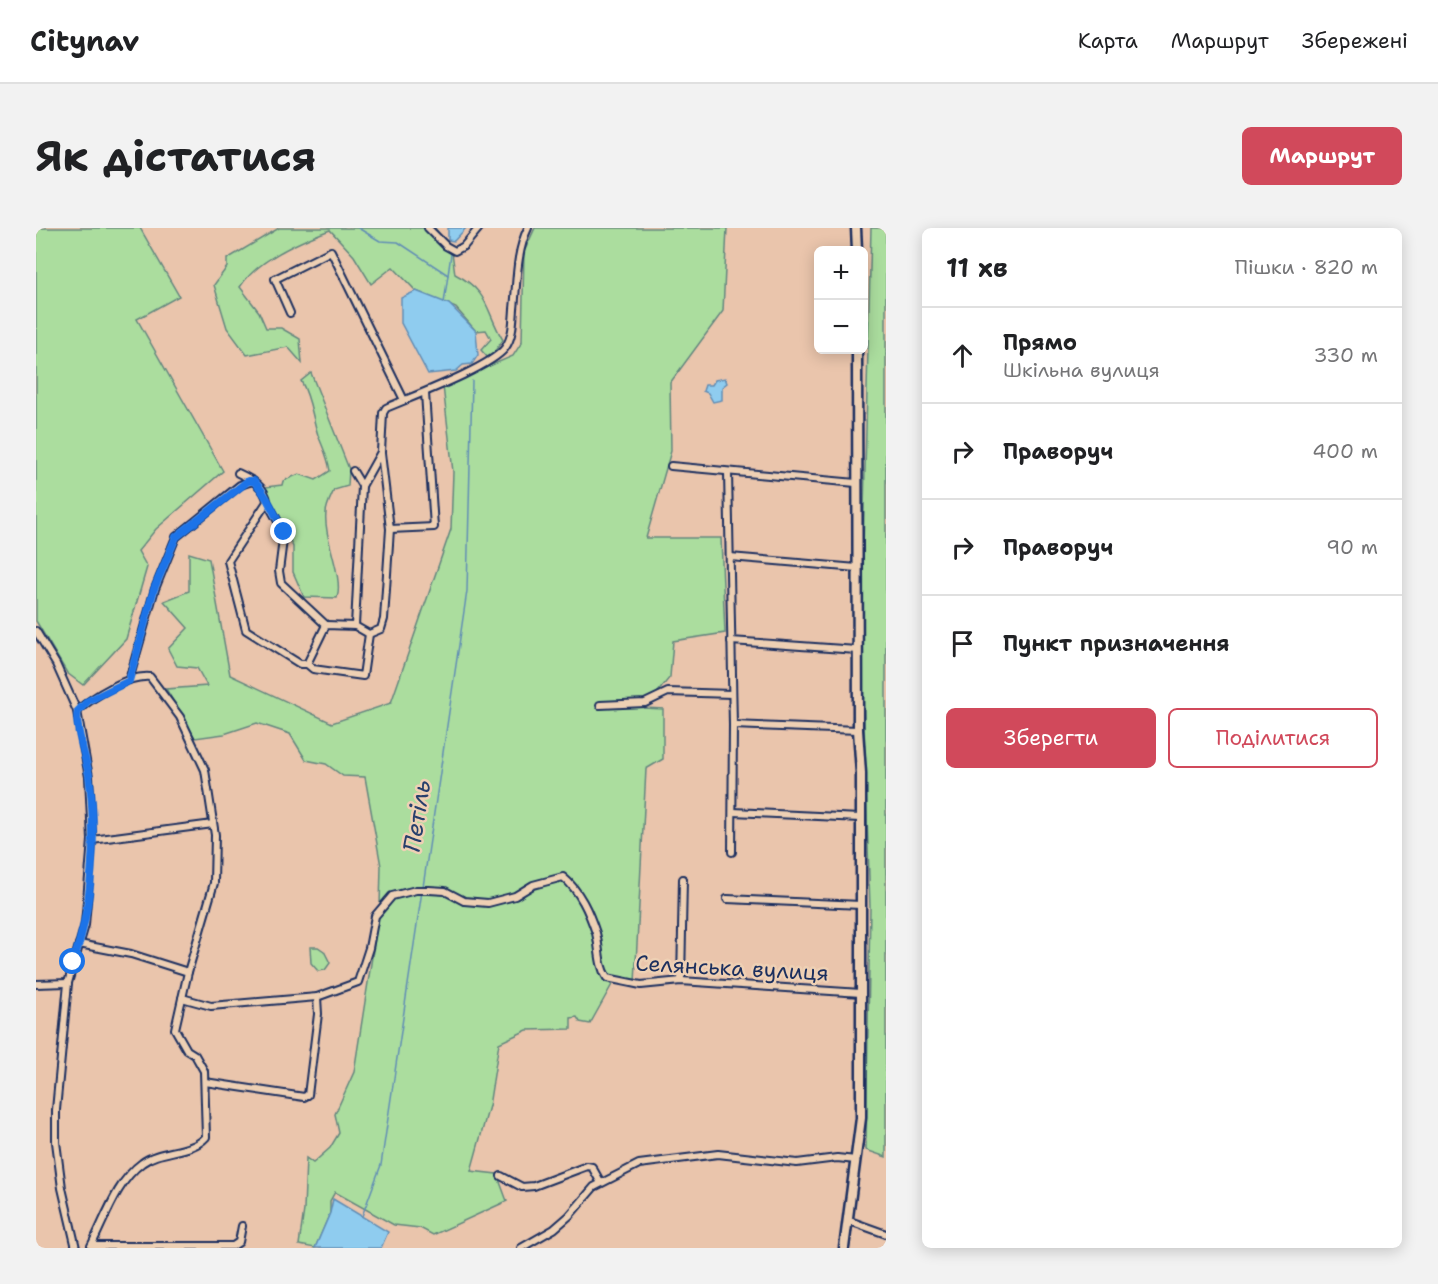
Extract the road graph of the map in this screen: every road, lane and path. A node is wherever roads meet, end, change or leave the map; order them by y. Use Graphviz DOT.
graph roads {
  1 [pos="428,228"];
  2 [pos="479,228"];
  3 [pos="528,228"];
  4 [pos="848,228"];
  5 [pos="856,228"];
  6 [pos="856,246"];
  7 [pos="290,313"];
  8 [pos="857,354"];
  9 [pos="425,393"];
  10 [pos="404,400"];
  11 [pos="381,452"];
  12 [pos="671,466"];
  13 [pos="353,471"];
  14 [pos="728,472"];
  15 [pos="238,473"];
  16 [pos="254,481"];
  17 [pos="856,483"];
  18 [pos="362,486"];
  19 [pos="267,502"];
  20 [pos="390,529"];
  21 [pos="730,557"];
  22 [pos="857,568"];
  23 [pos="326,625"];
  24 [pos="355,626"];
  25 [pos="36,630"];
  26 [pos="369,634"];
  27 [pos="731,641"];
  28 [pos="857,650"];
  29 [pos="307,664"];
  30 [pos="129,681"];
  31 [pos="732,693"];
  32 [pos="600,705"];
  33 [pos="78,711"];
  34 [pos="734,725"];
  35 [pos="858,730"];
  36 [pos="733,812"];
  37 [pos="860,818"];
  38 [pos="213,824"];
  39 [pos="92,840"];
  40 [pos="732,852"];
  41 [pos="683,879"];
  42 [pos="727,899"];
  43 [pos="861,905"];
  44 [pos="80,944"];
  45 [pos="188,972"];
  46 [pos="681,981"];
  47 [pos="68,983"];
  48 [pos="36,984"];
  49 [pos="861,993"];
  50 [pos="317,997"];
  51 [pos="182,998"];
  52 [pos="205,1082"];
  53 [pos="856,1160"];
  54 [pos="501,1176"];
  55 [pos="601,1182"];
  56 [pos="847,1220"];
  57 [pos="242,1226"];
  58 [pos="886,1234"];
  59 [pos="529,1246"];
  60 [pos="89,1247"];
  61 [pos="76,1248"];
  62 [pos="521,1248"];
  63 [pos="844,1248"];
  1 -- 2 [label="street"];
  3 -- 9 [label="street"];
  4 -- 5 [label="street"];
  5 -- 6 [label="street"];
  7 -- 10 [label="street"];
  8 -- 17 [label="street"];
  9 -- 10 [label="street"];
  9 -- 20 [label="street"];
  10 -- 11 [label="street"];
  11 -- 18 [label="street"];
  11 -- 20 [label="street"];
  12 -- 14 [label="street"];
  13 -- 18 [label="street"];
  14 -- 17 [label="street"];
  14 -- 21 [label="street"];
  15 -- 16 [label="street"];
  16 -- 19 [label="street"];
  16 -- 30 [label="street"];
  17 -- 22 [label="street"];
  18 -- 24 [label="street"];
  19 -- 23 [label="street"];
  19 -- 29 [label="street"];
  20 -- 26 [label="street"];
  21 -- 22 [label="street"];
  21 -- 27 [label="street"];
  22 -- 28 [label="street"];
  23 -- 24 [label="street"];
  23 -- 29 [label="street"];
  24 -- 26 [label="street"];
  25 -- 33 [label="street"];
  26 -- 29 [label="street"];
  27 -- 28 [label="street"];
  27 -- 31 [label="street"];
  28 -- 35 [label="street"];
  30 -- 33 [label="street"];
  30 -- 38 [label="street"];
  31 -- 32 [label="street"];
  31 -- 34 [label="street"];
  33 -- 39 [label="street"];
  34 -- 35 [label="street"];
  34 -- 36 [label="street"];
  35 -- 37 [label="street"];
  36 -- 37 [label="street"];
  36 -- 40 [label="street"];
  37 -- 43 [label="street"];
  38 -- 39 [label="street"];
  38 -- 45 [label="street"];
  39 -- 44 [label="street"];
  41 -- 46 [label="street"];
  42 -- 43 [label="street"];
  43 -- 49 [label="street"];
  44 -- 45 [label="street"];
  44 -- 47 [label="street"];
  45 -- 51 [label="street"];
  46 -- 49 [label="street, Селянська вулиця"];
  46 -- 50 [label="street, Селянська вулиця"];
  47 -- 48 [label="street"];
  47 -- 61 [label="street"];
  49 -- 53 [label="street"];
  50 -- 51 [label="street"];
  50 -- 52 [label="street"];
  51 -- 52 [label="street"];
  52 -- 60 [label="street"];
  53 -- 55 [label="street"];
  53 -- 56 [label="street"];
  54 -- 55 [label="street"];
  55 -- 59 [label="street"];
  56 -- 58 [label="street"];
  56 -- 63 [label="street"];
  57 -- 60 [label="street"];
  59 -- 62 [label="street"];
}
